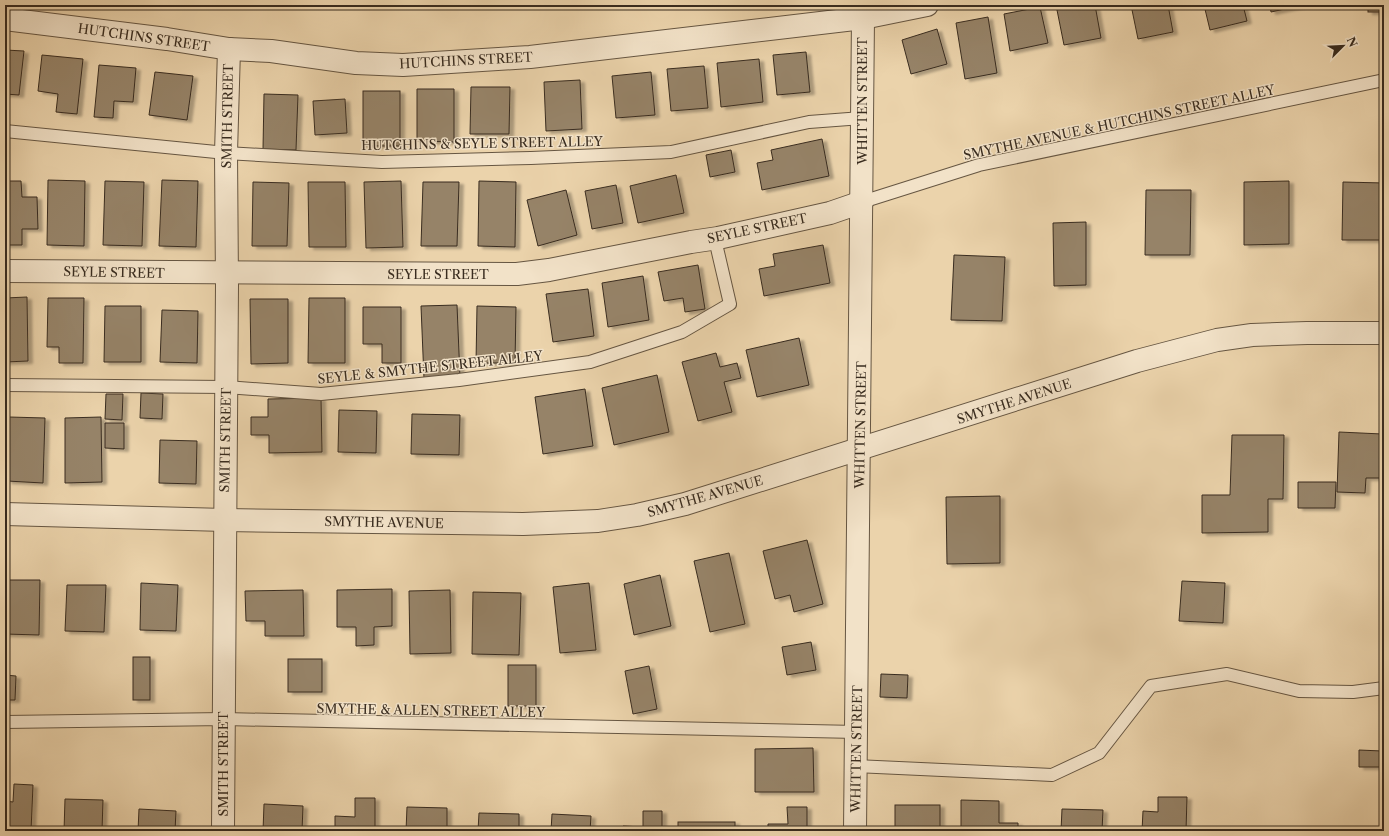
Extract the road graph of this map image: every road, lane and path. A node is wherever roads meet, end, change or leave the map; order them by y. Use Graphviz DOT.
graph roads {
  1 [pos="927,5"];
  2 [pos="863,18"];
  3 [pos="5,19"];
  4 [pos="229,49"];
  5 [pos="1384,80"];
  6 [pos="862,118"];
  7 [pos="5,131"];
  8 [pos="226,153"];
  9 [pos="862,202"];
  10 [pos="718,238"];
  11 [pos="5,271"];
  12 [pos="227,273"];
  13 [pos="1384,333"];
  14 [pos="5,385"];
  15 [pos="226,387"];
  16 [pos="859,450"];
  17 [pos="5,514"];
  18 [pos="224,520"];
  19 [pos="1384,688"];
  20 [pos="224,720"];
  21 [pos="5,722"];
  22 [pos="857,732"];
  23 [pos="855,766"];
  24 [pos="222,831"];
  25 [pos="855,831"];
  1 -- 2 [label="street, HUTCHINS STREET"];
  2 -- 4 [label="street, HUTCHINS STREET"];
  2 -- 6 [label="street, WHITTEN STREET"];
  3 -- 4 [label="street, HUTCHINS STREET"];
  4 -- 8 [label="street, SMITH STREET"];
  5 -- 9 [label="lane, SMYTHE AVENUE & HUTCHINS STREET ALLEY"];
  6 -- 8 [label="lane, HUTCHINS & SEYLE STREET ALLEY"];
  6 -- 9 [label="street, WHITTEN STREET"];
  7 -- 8 [label="lane, HUTCHINS & SEYLE STREET ALLEY"];
  8 -- 12 [label="street, SMITH STREET"];
  9 -- 10 [label="street, SEYLE STREET"];
  9 -- 16 [label="street, WHITTEN STREET"];
  10 -- 12 [label="street, SEYLE STREET"];
  10 -- 15 [label="lane, SEYLE & SMYTHE STREET ALLEY"];
  11 -- 12 [label="street, SEYLE STREET"];
  12 -- 15 [label="street, SMITH STREET"];
  13 -- 16 [label="street, SMYTHE AVENUE"];
  14 -- 15 [label="lane, SEYLE & SMYTHE STREET ALLEY"];
  15 -- 18 [label="street, SMITH STREET"];
  16 -- 18 [label="street, SMYTHE AVENUE"];
  16 -- 22 [label="street, WHITTEN STREET"];
  17 -- 18 [label="street, SMYTHE AVENUE"];
  18 -- 20 [label="street, SMITH STREET"];
  19 -- 23 [label="lane"];
  20 -- 21 [label="lane, SMYTHE & ALLEN STREET ALLEY"];
  20 -- 22 [label="lane, SMYTHE & ALLEN STREET ALLEY"];
  20 -- 24 [label="street, SMITH STREET"];
  22 -- 23 [label="street, WHITTEN STREET"];
  23 -- 25 [label="street, WHITTEN STREET"];
}
